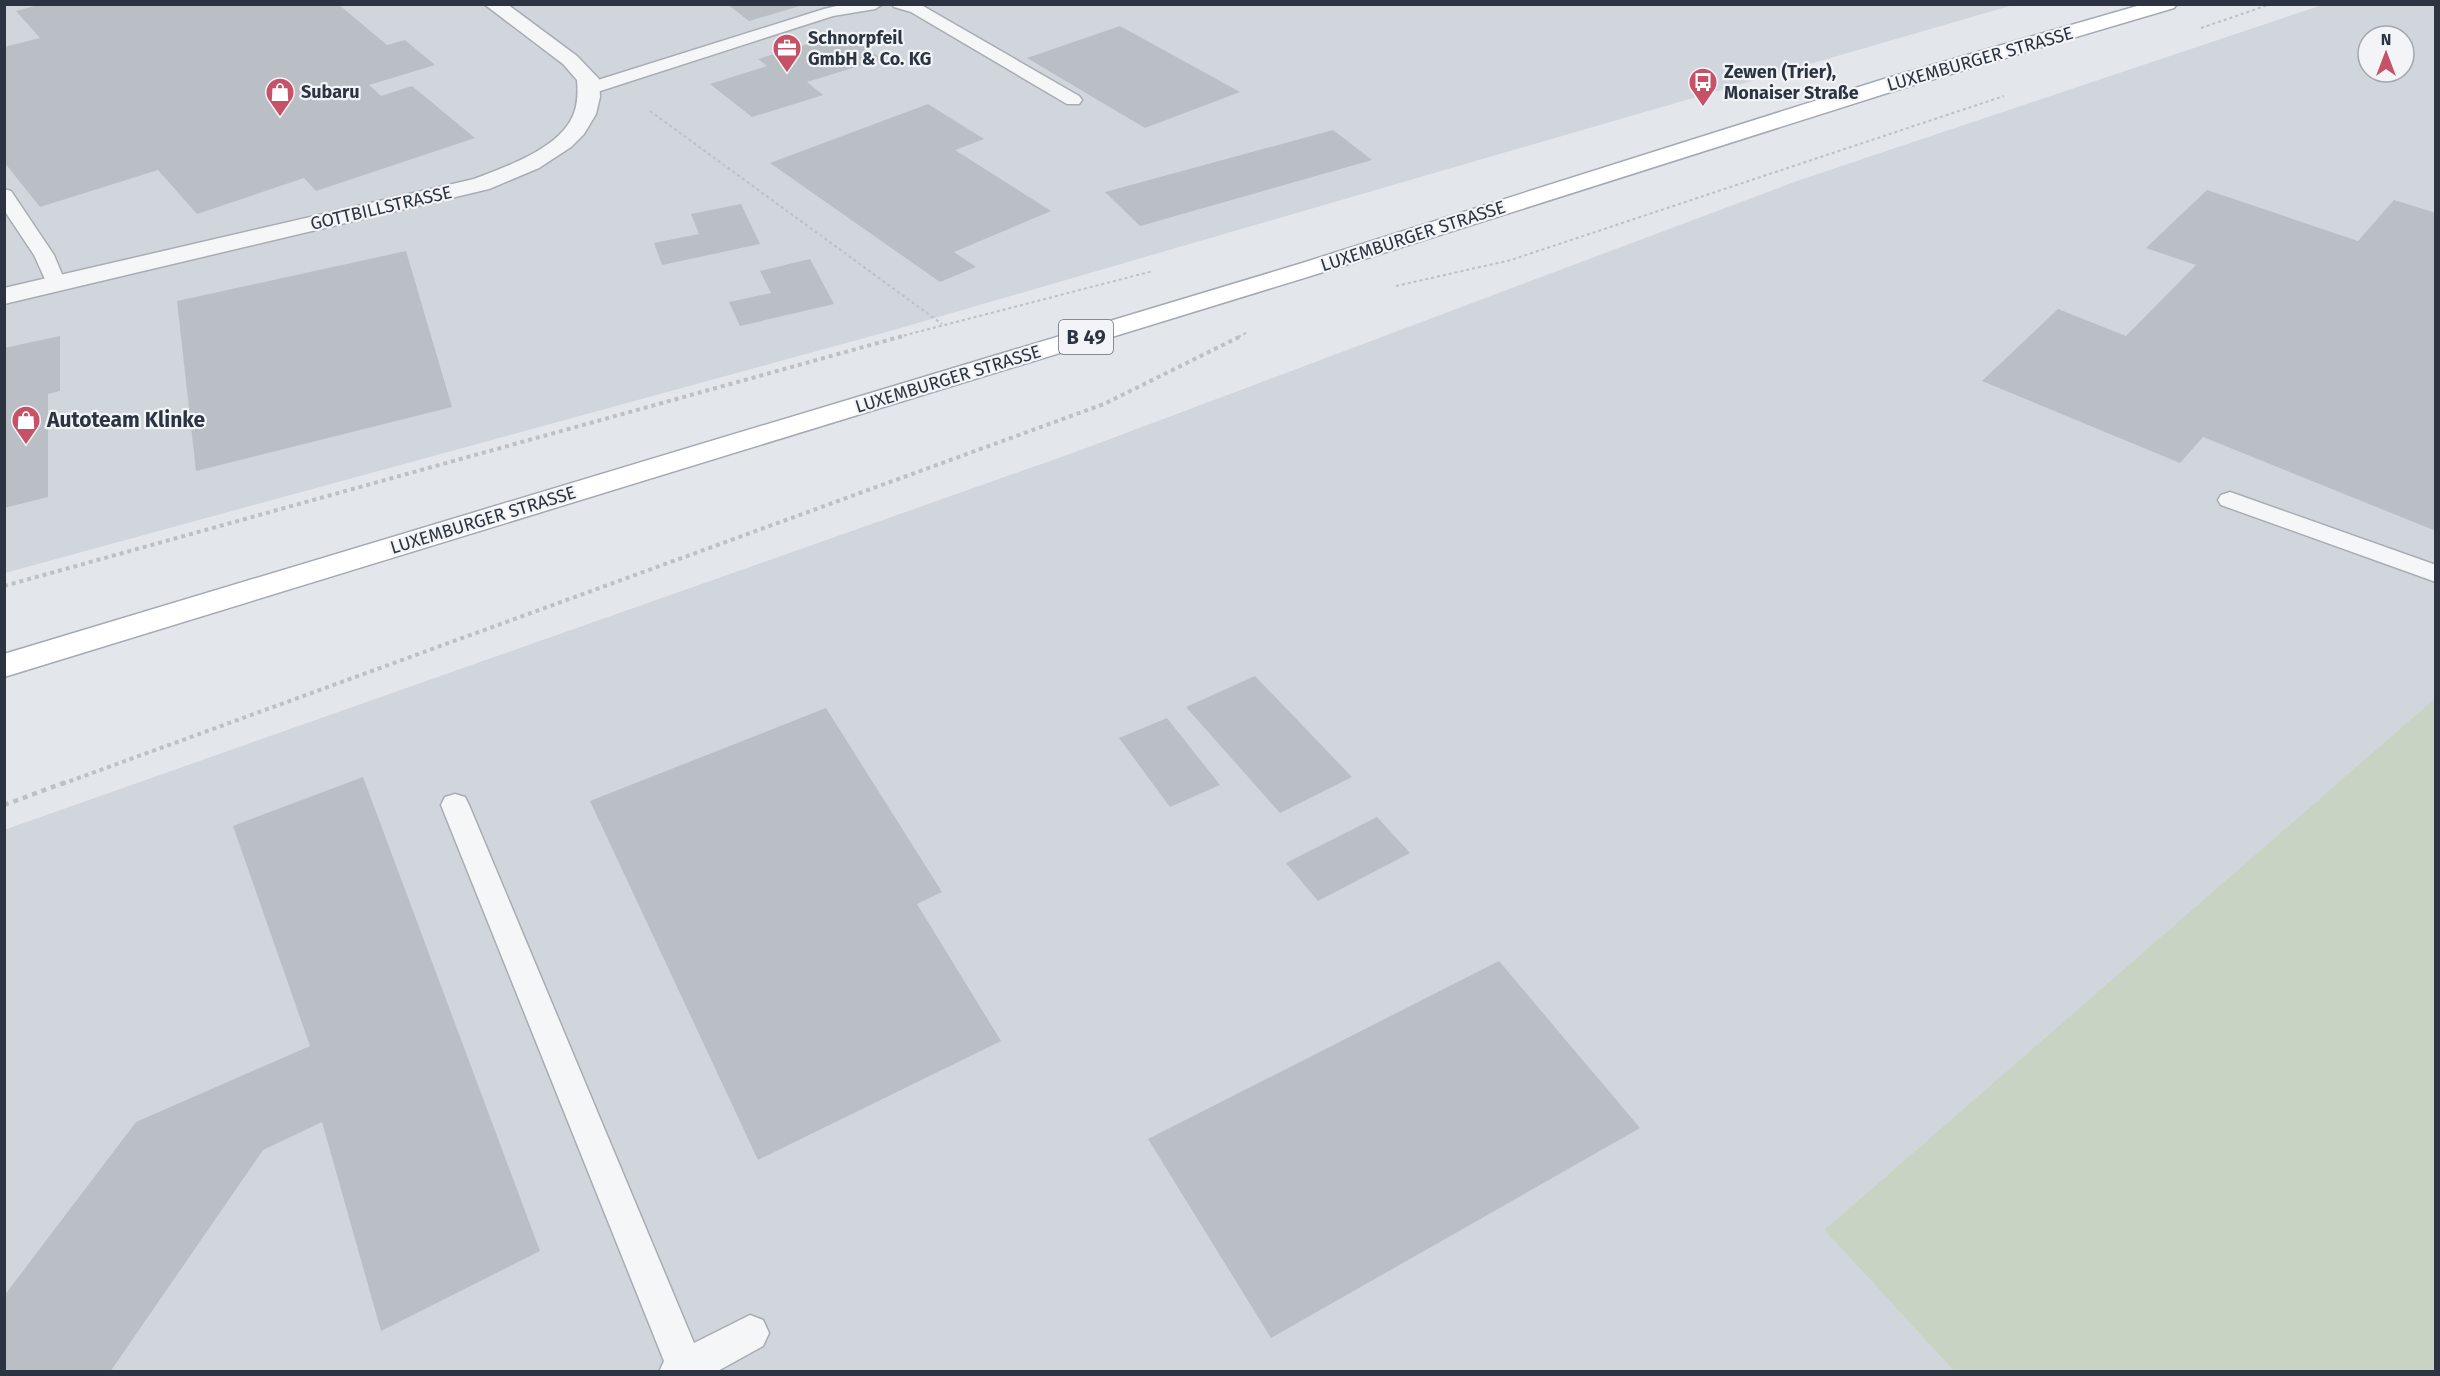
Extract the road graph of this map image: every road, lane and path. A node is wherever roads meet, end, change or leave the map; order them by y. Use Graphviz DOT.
graph roads {
  1 [pos="494,4"];
  2 [pos="875,4"];
  3 [pos="900,4"];
  4 [pos="2167,4"];
  5 [pos="2271,4"];
  6 [pos="2195,31"];
  7 [pos="588,89"];
  8 [pos="2007,95"];
  9 [pos="1073,99"];
  10 [pos="583,118"];
  11 [pos="4,195"];
  12 [pos="56,284"];
  13 [pos="1395,286"];
  14 [pos="4,296"];
  15 [pos="1252,330"];
  16 [pos="2230,500"];
  17 [pos="2436,574"];
  18 [pos="4,586"];
  19 [pos="4,666"];
  20 [pos="4,805"];
  21 [pos="455,805"];
  22 [pos="750,1333"];
  23 [pos="681,1370"];
  1 -- 7 [label="street"];
  2 -- 7 [label="lane"];
  3 -- 9 [label="lane"];
  4 -- 19 [label="main road, LUXEMBURGER STRASSE / B 49"];
  5 -- 6 [label="path"];
  7 -- 10 [label="street, GOTTBILLSTRASSE"];
  8 -- 13 [label="path"];
  10 -- 12 [label="street, GOTTBILLSTRASSE"];
  10 -- 18 [label="path"];
  11 -- 12 [label="lane"];
  12 -- 14 [label="street, GOTTBILLSTRASSE"];
  15 -- 20 [label="path"];
  16 -- 17 [label="lane"];
  21 -- 23 [label="lane"];
  22 -- 23 [label="lane"];
}
